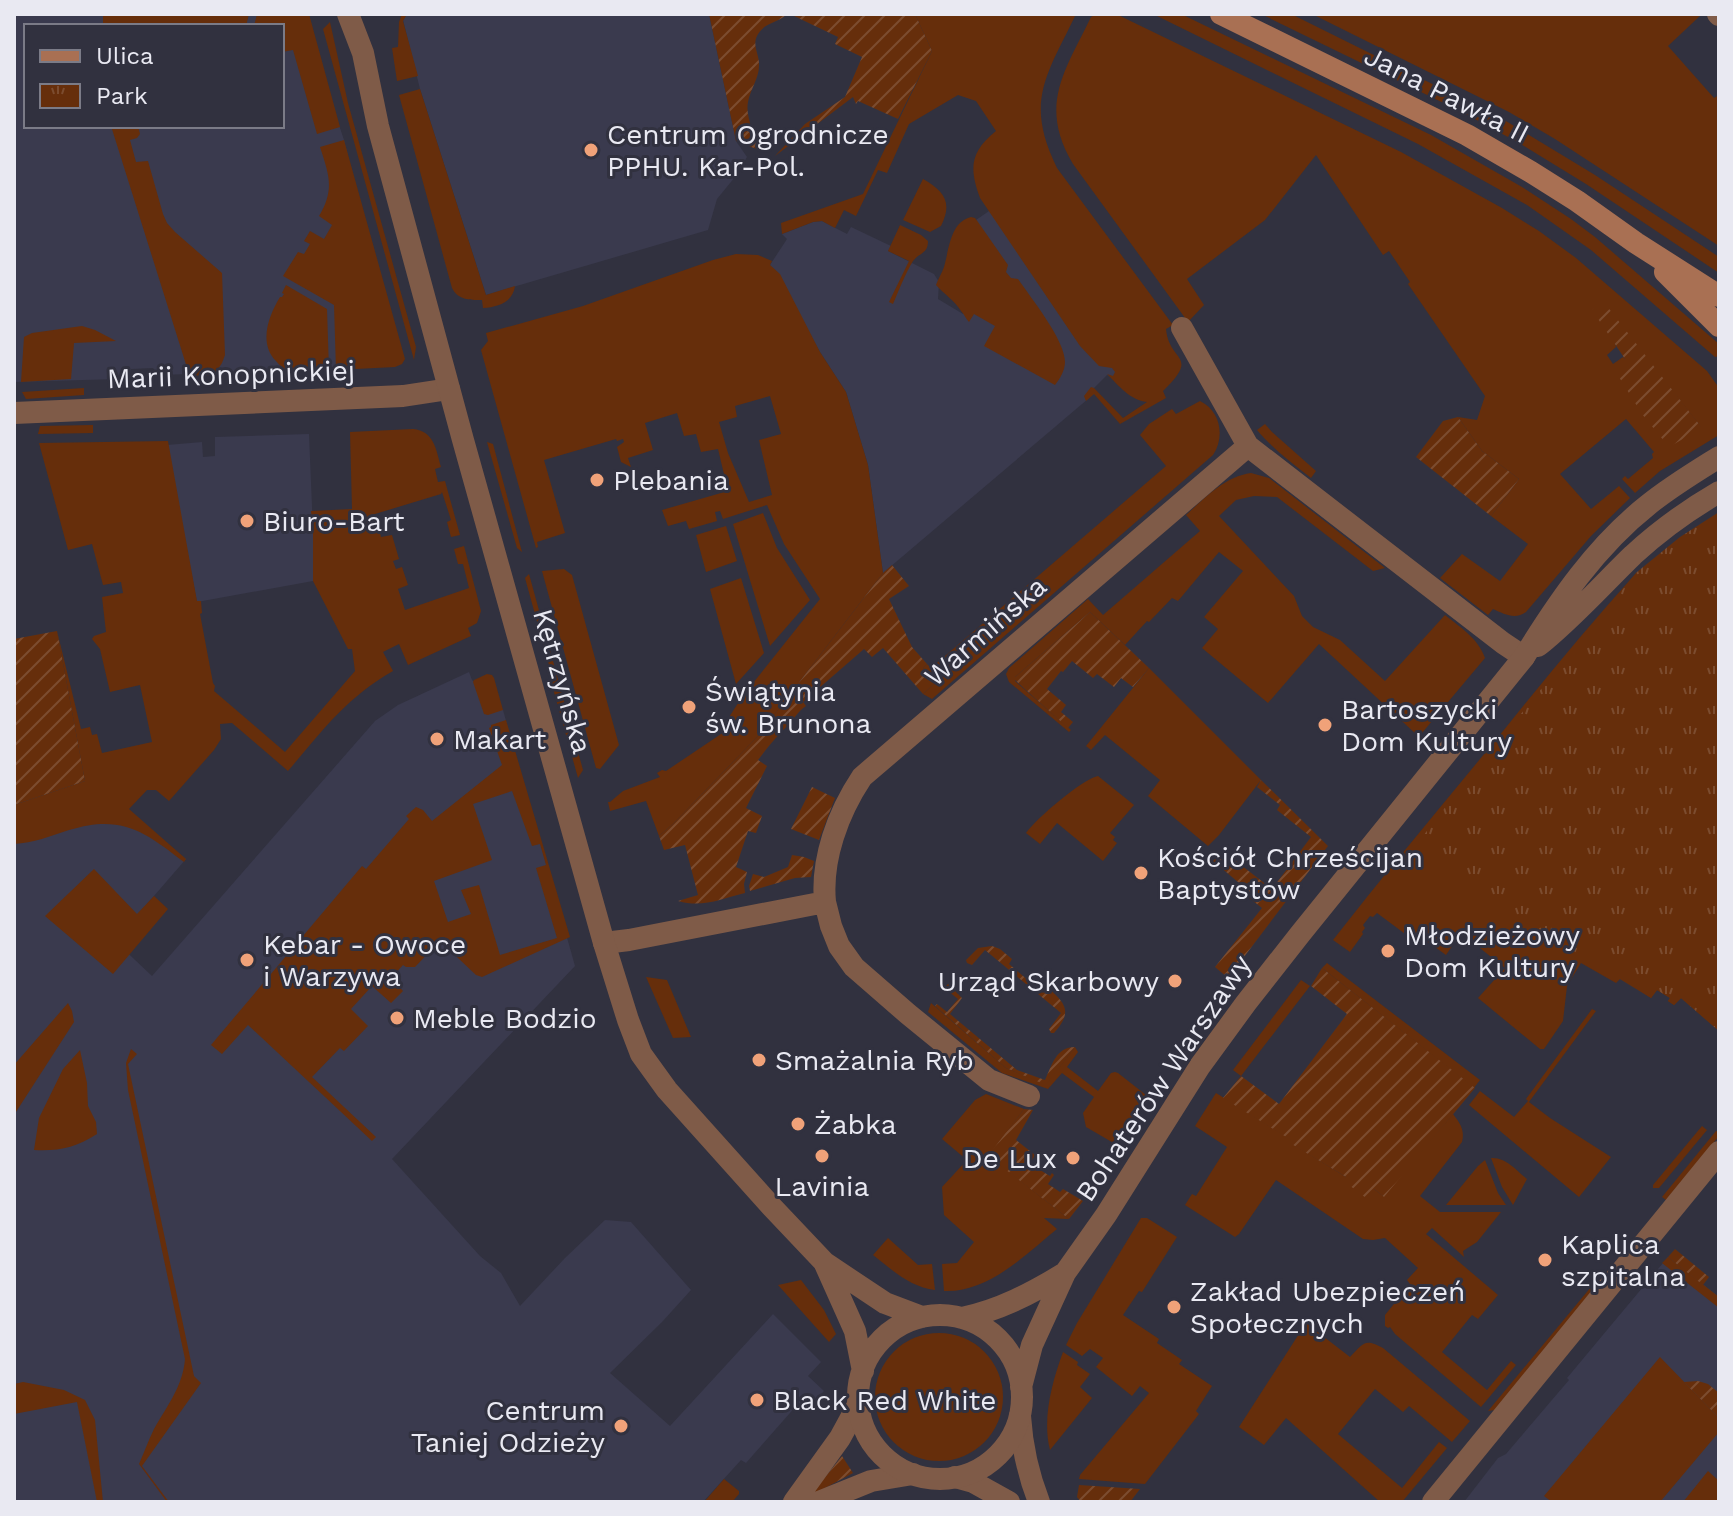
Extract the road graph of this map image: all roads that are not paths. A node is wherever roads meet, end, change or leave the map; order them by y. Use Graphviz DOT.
graph roads {
  1 [pos="348,14"];
  2 [pos="366,14"];
  3 [pos="1221,14"];
  4 [pos="363,53"];
  5 [pos="1636,243"];
  6 [pos="1719,296"];
  7 [pos="1719,326"];
  8 [pos="1182,328"];
  9 [pos="449,389"];
  10 [pos="14,413"];
  11 [pos="1248,446"];
  12 [pos="1719,457"];
  13 [pos="1719,492"];
  14 [pos="1524,657"];
  15 [pos="825,902"];
  16 [pos="604,943"];
  17 [pos="1029,1096"];
  18 [pos="1719,1152"];
  19 [pos="825,1263"];
  20 [pos="1065,1273"];
  21 [pos="922,1317"];
  22 [pos="962,1318"];
  23 [pos="863,1371"];
  24 [pos="1021,1387"];
  25 [pos="859,1403"];
  26 [pos="1020,1416"];
  27 [pos="913,1474"];
  28 [pos="955,1477"];
  29 [pos="794,1502"];
  30 [pos="819,1502"];
  31 [pos="1009,1502"];
  32 [pos="1039,1502"];
  33 [pos="1433,1502"];
  1 -- 4 [label="street, Kętrzyńska"];
  2 -- 4 [label="street, Kętrzyńska"];
  3 -- 5 [label="main road, Jana Pawła II"];
  4 -- 9 [label="street, Kętrzyńska"];
  5 -- 6 [label="main road, Jana Pawła II"];
  5 -- 7 [label="main road, Jana Pawła II"];
  8 -- 11 [label="street"];
  9 -- 10 [label="street, Marii Konopnickiej"];
  9 -- 16 [label="street, Kętrzyńska"];
  11 -- 14 [label="street"];
  11 -- 15 [label="street, Warmińska"];
  12 -- 14 [label="street, Bohaterów Warszawy"];
  13 -- 14 [label="street, Bohaterów Warszawy"];
  14 -- 20 [label="street, Bohaterów Warszawy"];
  15 -- 16 [label="street"];
  15 -- 17 [label="street, Warmińska"];
  16 -- 19 [label="street, Kętrzyńska"];
  18 -- 33 [label="street"];
  19 -- 21 [label="street, Kętrzyńska"];
  19 -- 23 [label="street, Kętrzyńska"];
  20 -- 22 [label="street, Bohaterów Warszawy"];
  20 -- 24 [label="street, Bohaterów Warszawy"];
  21 -- 22 [label="street"];
  21 -- 23 [label="street"];
  22 -- 24 [label="street"];
  23 -- 25 [label="street"];
  24 -- 26 [label="street"];
  25 -- 27 [label="street"];
  25 -- 29 [label="street"];
  26 -- 28 [label="street"];
  26 -- 32 [label="street"];
  27 -- 28 [label="street"];
  27 -- 30 [label="street"];
  28 -- 31 [label="street"];
}
